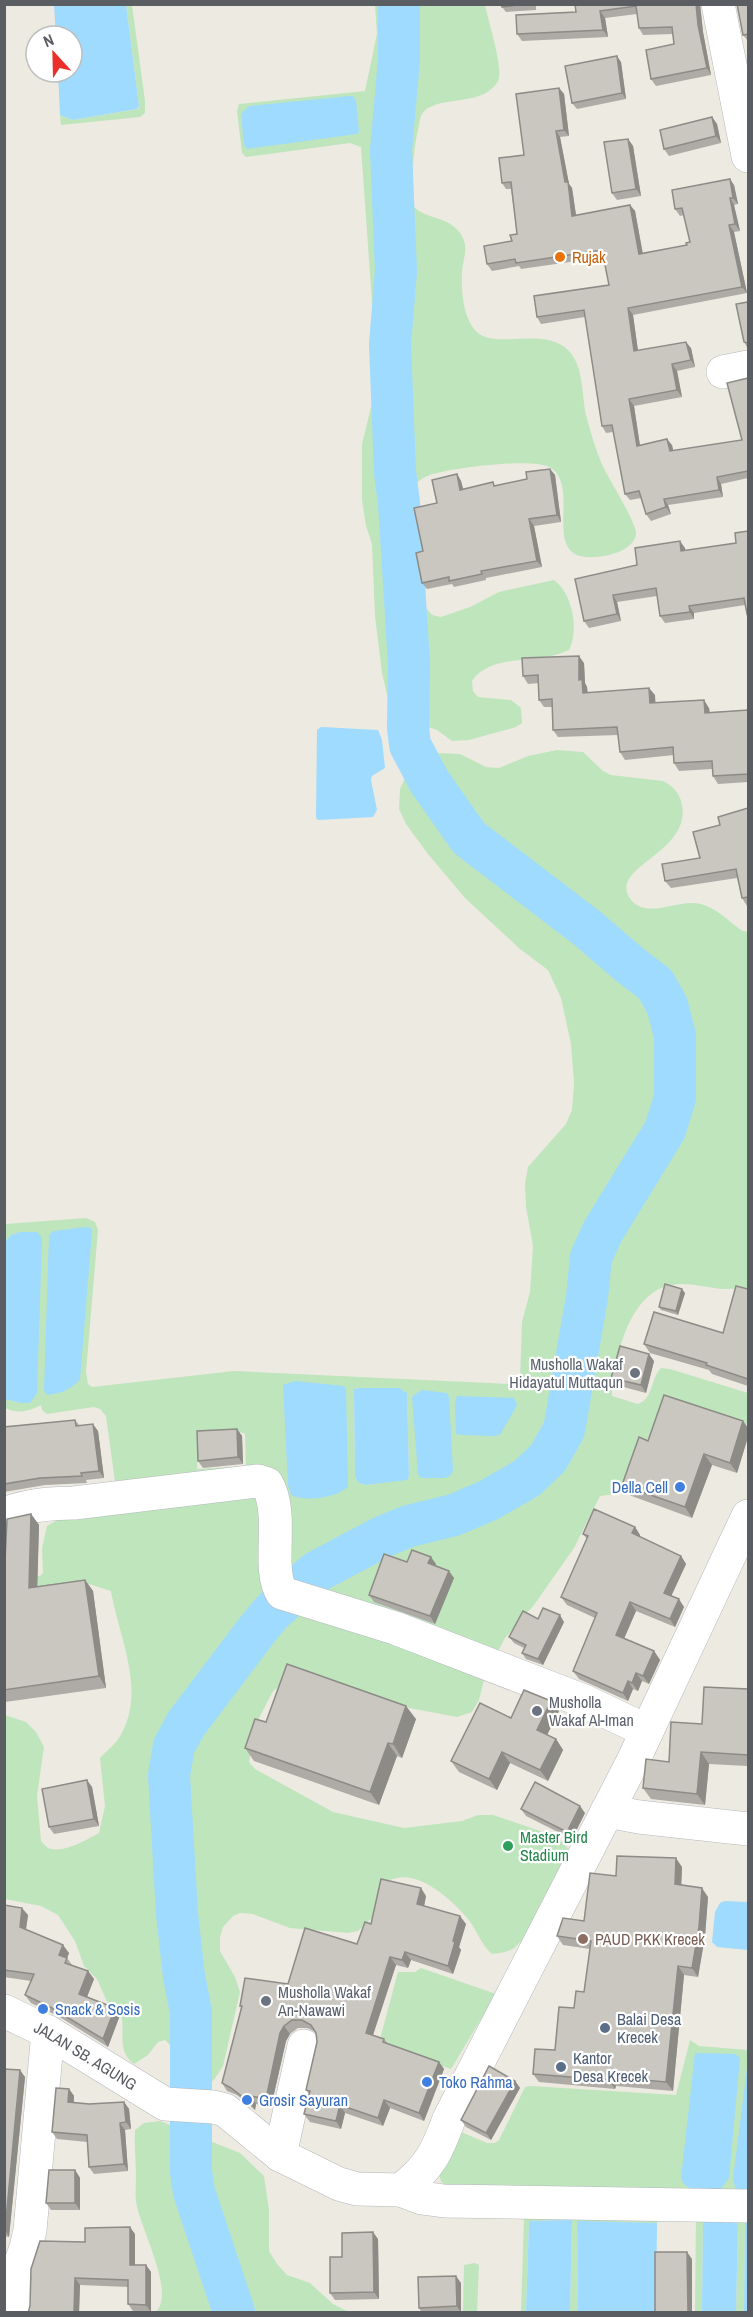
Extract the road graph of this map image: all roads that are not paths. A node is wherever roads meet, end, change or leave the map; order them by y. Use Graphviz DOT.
graph roads {
  1 [pos="718,4"];
  2 [pos="748,156"];
  3 [pos="4,1514"];
  4 [pos="748,1516"];
  5 [pos="647,1731"];
  6 [pos="607,1811"];
  7 [pos="748,1829"];
  8 [pos="4,2011"];
  9 [pos="48,2032"];
  10 [pos="304,2046"];
  11 [pos="280,2155"];
  12 [pos="401,2190"];
  13 [pos="748,2206"];
  14 [pos="16,2313"];
  1 -- 2 [label="street"];
  3 -- 5 [label="street"];
  4 -- 5 [label="street"];
  5 -- 6 [label="street"];
  6 -- 7 [label="street"];
  6 -- 12 [label="street"];
  8 -- 9 [label="street, JALAN SB. AGUNG"];
  9 -- 11 [label="street, JALAN SB. AGUNG"];
  9 -- 14 [label="street"];
  10 -- 11 [label="street"];
  11 -- 12 [label="street"];
  12 -- 13 [label="street"];
}
